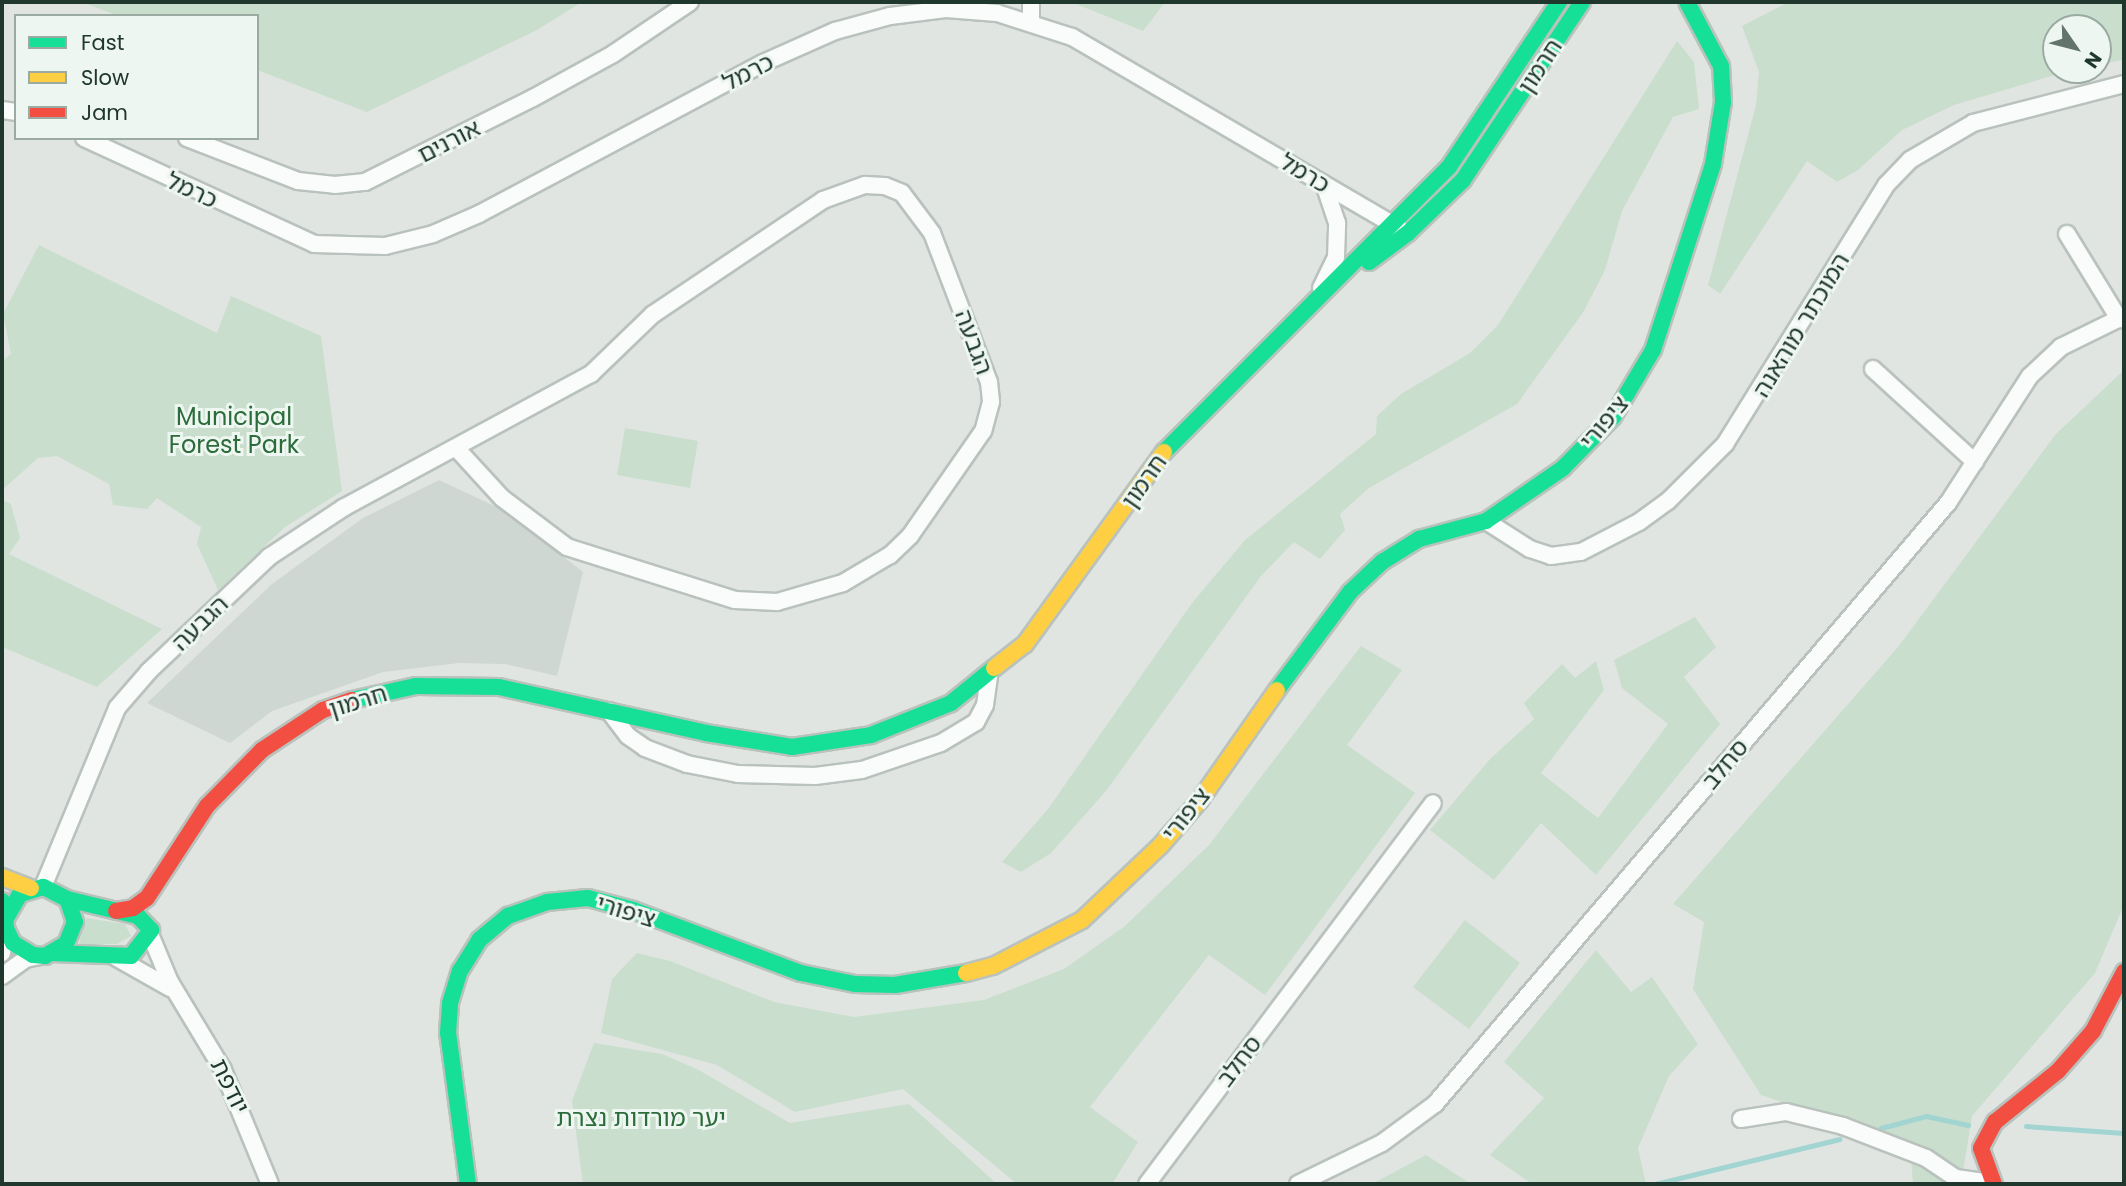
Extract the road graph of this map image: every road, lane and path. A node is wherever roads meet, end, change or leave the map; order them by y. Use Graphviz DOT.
graph roads {
  1 [pos="690,2"];
  2 [pos="1031,2"];
  3 [pos="1559,2"];
  4 [pos="1582,2"];
  5 [pos="1687,2"];
  6 [pos="1031,22"];
  7 [pos="2124,84"];
  8 [pos="88,140"];
  9 [pos="192,140"];
  10 [pos="1324,184"];
  11 [pos="1391,224"];
  12 [pos="1408,233"];
  13 [pos="2067,234"];
  14 [pos="1315,299"];
  15 [pos="2121,317"];
  16 [pos="1873,369"];
  17 [pos="458,450"];
  18 [pos="1975,462"];
  19 [pos="1486,521"];
  20 [pos="989,677"];
  21 [pos="609,711"];
  22 [pos="1433,803"];
  23 [pos="170,864"];
  24 [pos="2,877"];
  25 [pos="37,888"];
  26 [pos="67,899"];
  27 [pos="2,901"];
  28 [pos="116,911"];
  29 [pos="6,922"];
  30 [pos="150,932"];
  31 [pos="2,953"];
  32 [pos="47,954"];
  33 [pos="117,958"];
  34 [pos="2124,972"];
  35 [pos="2,976"];
  36 [pos="177,995"];
  37 [pos="1741,1119"];
  38 [pos="270,1184"];
  39 [pos="468,1184"];
  40 [pos="1147,1184"];
  41 [pos="1298,1184"];
  42 [pos="1994,1184"];
  1 -- 9 [label="street, אורנים"];
  2 -- 6 [label="street"];
  3 -- 11 [label="street, חרמון"];
  4 -- 12 [label="street, חרמון"];
  5 -- 19 [label="street, ציפורי"];
  6 -- 8 [label="street, כרמל"];
  6 -- 10 [label="street, כרמל"];
  7 -- 19 [label="street, המוכתר מוהאנה"];
  10 -- 11 [label="street, כרמל"];
  10 -- 14 [label="street"];
  11 -- 12 [label="street, כרמל"];
  11 -- 14 [label="street, חרמון"];
  12 -- 14 [label="street, חרמון"];
  13 -- 15 [label="street"];
  14 -- 20 [label="street, חרמון"];
  15 -- 18 [label="street, סחלב"];
  16 -- 18 [label="street"];
  17 -- 17 [label="street, הגבעה"];
  17 -- 25 [label="street, הגבעה"];
  18 -- 41 [label="street, סחלב"];
  19 -- 39 [label="street, ציפורי"];
  20 -- 21 [label="street, חרמון"];
  20 -- 21 [label="street"];
  21 -- 23 [label="street, חרמון"];
  22 -- 40 [label="street, סחלב"];
  23 -- 28 [label="street, חרמון"];
  23 -- 30 [label="street, חרמון"];
  24 -- 25 [label="street"];
  25 -- 26 [label="street"];
  25 -- 29 [label="street"];
  26 -- 28 [label="street"];
  26 -- 32 [label="street"];
  27 -- 29 [label="street"];
  28 -- 30 [label="street"];
  29 -- 31 [label="street"];
  29 -- 32 [label="street"];
  30 -- 33 [label="street"];
  30 -- 36 [label="street, יודפת"];
  32 -- 33 [label="street"];
  32 -- 35 [label="street"];
  33 -- 36 [label="street, יודפת"];
  34 -- 42 [label="street"];
  36 -- 38 [label="street, יודפת"];
  37 -- 42 [label="street"];
}
